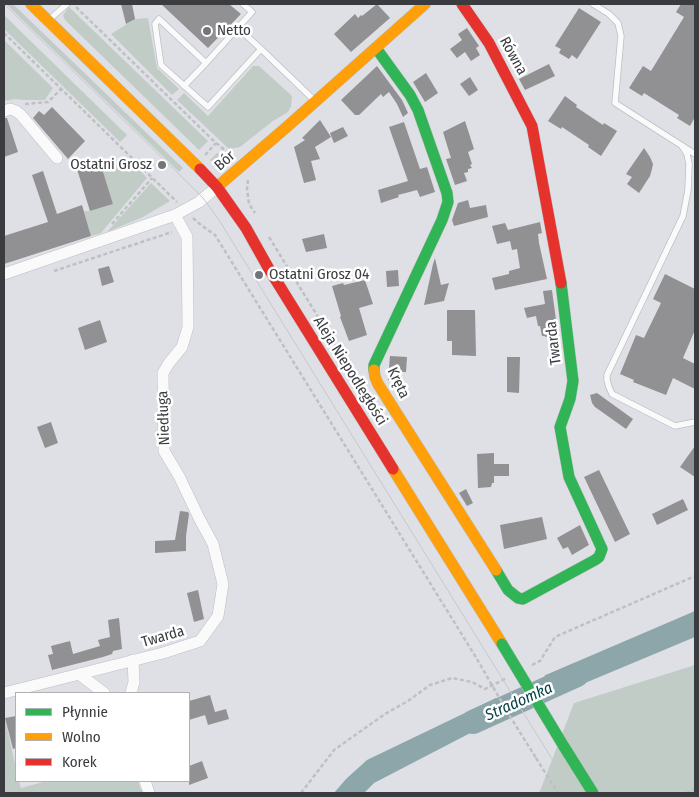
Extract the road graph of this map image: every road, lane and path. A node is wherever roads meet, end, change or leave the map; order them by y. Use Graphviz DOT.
graph roads {
  1 [pos="32,4"];
  2 [pos="67,4"];
  3 [pos="72,4"];
  4 [pos="243,4"];
  5 [pos="425,4"];
  6 [pos="462,4"];
  7 [pos="593,4"];
  8 [pos="49,20"];
  9 [pos="238,28"];
  10 [pos="4,33"];
  11 [pos="376,48"];
  12 [pos="261,49"];
  13 [pos="206,63"];
  14 [pos="184,86"];
  15 [pos="61,88"];
  16 [pos="177,96"];
  17 [pos="172,101"];
  18 [pos="316,101"];
  19 [pos="18,104"];
  20 [pos="4,111"];
  21 [pos="532,126"];
  22 [pos="216,143"];
  23 [pos="682,146"];
  24 [pos="695,154"];
  25 [pos="205,155"];
  26 [pos="57,158"];
  27 [pos="234,158"];
  28 [pos="152,178"];
  29 [pos="217,187"];
  30 [pos="178,203"];
  31 [pos="189,214"];
  32 [pos="175,215"];
  33 [pos="200,226"];
  34 [pos="108,228"];
  35 [pos="183,229"];
  36 [pos="53,271"];
  37 [pos="4,274"];
  38 [pos="695,422"];
  39 [pos="602,549"];
  40 [pos="695,576"];
  41 [pos="200,641"];
  42 [pos="134,660"];
  43 [pos="540,661"];
  44 [pos="79,674"];
  45 [pos="484,689"];
  46 [pos="103,692"];
  47 [pos="131,692"];
  48 [pos="4,693"];
  49 [pos="695,788"];
  50 [pos="301,793"];
  51 [pos="558,793"];
  52 [pos="593,793"];
  53 [pos="686,793"];
  1 -- 8 [label="street, Aleja Niepodległości"];
  2 -- 8 [label="lane"];
  3 -- 17 [label="path"];
  4 -- 9 [label="lane"];
  5 -- 11 [label="street, Bór"];
  6 -- 21 [label="street, Równa"];
  7 -- 23 [label="lane"];
  8 -- 29 [label="street, Aleja Niepodległości"];
  9 -- 12 [label="lane"];
  9 -- 13 [label="lane"];
  10 -- 15 [label="path"];
  11 -- 18 [label="street, Bór"];
  11 -- 39 [label="street, Kręta"];
  12 -- 14 [label="lane"];
  12 -- 18 [label="lane"];
  13 -- 14 [label="lane"];
  13 -- 14 [label="lane"];
  15 -- 19 [label="path"];
  15 -- 28 [label="path"];
  16 -- 17 [label="path"];
  17 -- 22 [label="path"];
  18 -- 29 [label="street, Bór"];
  20 -- 26 [label="street"];
  21 -- 39 [label="street, Twarda"];
  22 -- 25 [label="path"];
  22 -- 27 [label="path"];
  23 -- 24 [label="lane"];
  23 -- 38 [label="lane"];
  28 -- 30 [label="path"];
  28 -- 34 [label="path"];
  29 -- 32 [label="street, Bór"];
  29 -- 52 [label="street, Aleja Niepodległości, bridge"];
  31 -- 33 [label="path"];
  32 -- 35 [label="street, Niedługa"];
  32 -- 37 [label="street, Bór"];
  33 -- 35 [label="path"];
  33 -- 51 [label="path, bridge"];
  35 -- 36 [label="path"];
  35 -- 41 [label="street, Niedługa"];
  40 -- 43 [label="path"];
  41 -- 42 [label="street, Twarda"];
  42 -- 44 [label="street, Twarda"];
  42 -- 47 [label="street, Twarda"];
  44 -- 46 [label="street"];
  44 -- 48 [label="street, Twarda"];
  45 -- 50 [label="path"];
  49 -- 53 [label="path"];
}
